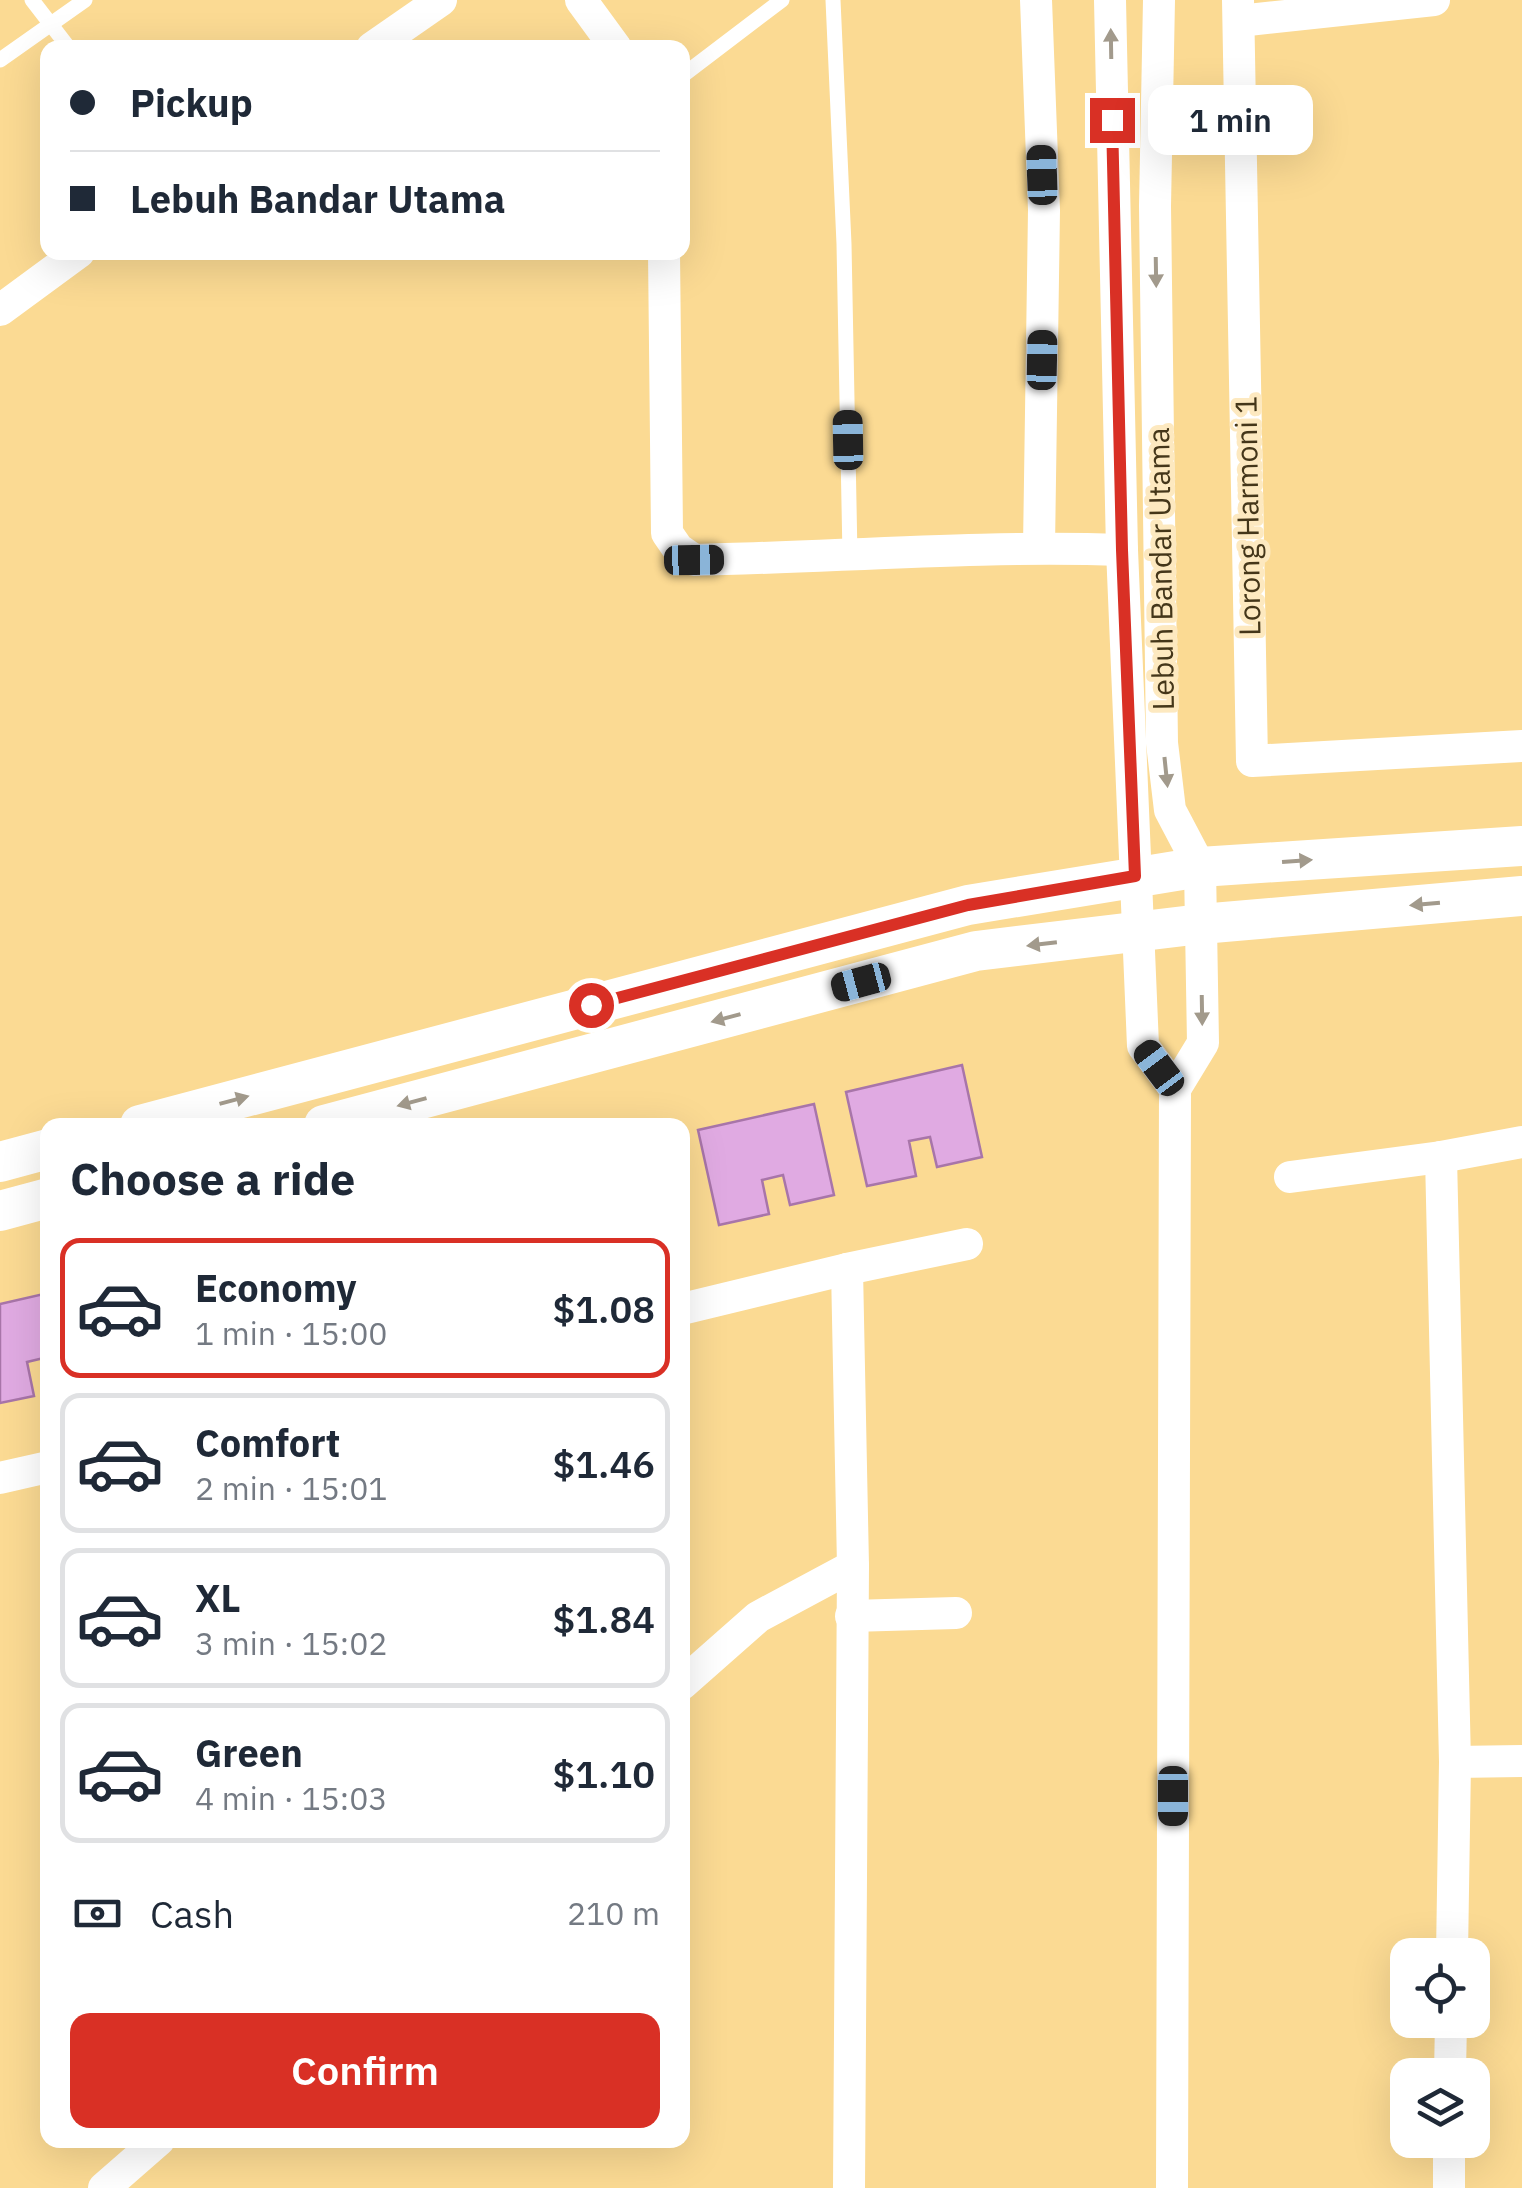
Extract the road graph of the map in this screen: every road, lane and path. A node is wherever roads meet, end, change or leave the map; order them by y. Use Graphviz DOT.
graph roads {
  1 [pos="32,0"];
  2 [pos="85,0"];
  3 [pos="441,0"];
  4 [pos="581,0"];
  5 [pos="782,0"];
  6 [pos="833,0"];
  7 [pos="1036,0"];
  8 [pos="1110,0"];
  9 [pos="1159,0"];
  10 [pos="1434,0"];
  11 [pos="1238,10"];
  12 [pos="51,24"];
  13 [pos="64,40"];
  14 [pos="384,40"];
  15 [pos="610,40"];
  16 [pos="0,60"];
  17 [pos="690,70"];
  18 [pos="1113,200"];
  19 [pos="1155,206"];
  20 [pos="68,260"];
  21 [pos="664,260"];
  22 [pos="0,310"];
  23 [pos="1039,547"];
  24 [pos="1122,550"];
  25 [pos="850,557"];
  26 [pos="1522,746"];
  27 [pos="1522,846"];
  28 [pos="1200,868"];
  29 [pos="1135,876"];
  30 [pos="1522,896"];
  31 [pos="1201,924"];
  32 [pos="1138,932"];
  33 [pos="1175,1089"];
  34 [pos="166,1118"];
  35 [pos="350,1118"];
  36 [pos="1522,1142"];
  37 [pos="40,1152"];
  38 [pos="1441,1157"];
  39 [pos="0,1162"];
  40 [pos="1290,1177"];
  41 [pos="40,1200"];
  42 [pos="0,1211"];
  43 [pos="967,1244"];
  44 [pos="848,1269"];
  45 [pos="690,1308"];
  46 [pos="40,1468"];
  47 [pos="0,1478"];
  48 [pos="853,1566"];
  49 [pos="956,1613"];
  50 [pos="851,1616"];
  51 [pos="690,1677"];
  52 [pos="1522,1761"];
  53 [pos="1455,1762"];
  54 [pos="1452,1938"];
  55 [pos="150,2148"];
  56 [pos="1449,2158"];
  57 [pos="104,2188"];
  58 [pos="849,2188"];
  59 [pos="1172,2188"];
  60 [pos="1449,2188"];
  1 -- 12 [label="lane"];
  2 -- 12 [label="lane"];
  3 -- 14 [label="street"];
  4 -- 15 [label="street"];
  5 -- 17 [label="lane"];
  6 -- 25 [label="lane"];
  7 -- 23 [label="street"];
  18 -- 8 [label="street, Lebuh Bandar Utama, one-way"];
  9 -- 19 [label="street, Lebuh Bandar Utama"];
  10 -- 11 [label="street"];
  11 -- 26 [label="street, Lorong Harmoni 1"];
  12 -- 13 [label="lane"];
  12 -- 16 [label="lane"];
  18 -- 19 [label="street"];
  18 -- 24 [label="street, Lebuh Bandar Utama"];
  19 -- 28 [label="street, Lebuh Bandar Utama, one-way"];
  20 -- 22 [label="street"];
  21 -- 25 [label="street"];
  23 -- 24 [label="street"];
  23 -- 25 [label="street"];
  24 -- 29 [label="street, Lebuh Bandar Utama"];
  28 -- 27 [label="street, one-way"];
  28 -- 29 [label="street"];
  28 -- 31 [label="street, Lebuh Bandar Utama"];
  29 -- 32 [label="street, Lebuh Bandar Utama"];
  34 -- 29 [label="street, one-way"];
  30 -- 31 [label="street, one-way"];
  31 -- 32 [label="street"];
  31 -- 33 [label="street, Lebuh Bandar Utama, one-way"];
  32 -- 33 [label="street, Lebuh Bandar Utama"];
  32 -- 35 [label="street, one-way"];
  33 -- 59 [label="street"];
  36 -- 38 [label="street"];
  37 -- 39 [label="street"];
  38 -- 40 [label="street"];
  38 -- 53 [label="street"];
  41 -- 42 [label="street"];
  43 -- 44 [label="street"];
  44 -- 45 [label="street"];
  44 -- 48 [label="street"];
  46 -- 47 [label="street"];
  48 -- 50 [label="street"];
  48 -- 51 [label="street"];
  49 -- 50 [label="street"];
  50 -- 58 [label="street"];
  52 -- 53 [label="street"];
  53 -- 54 [label="street"];
  55 -- 57 [label="street"];
  56 -- 60 [label="street"];
}
